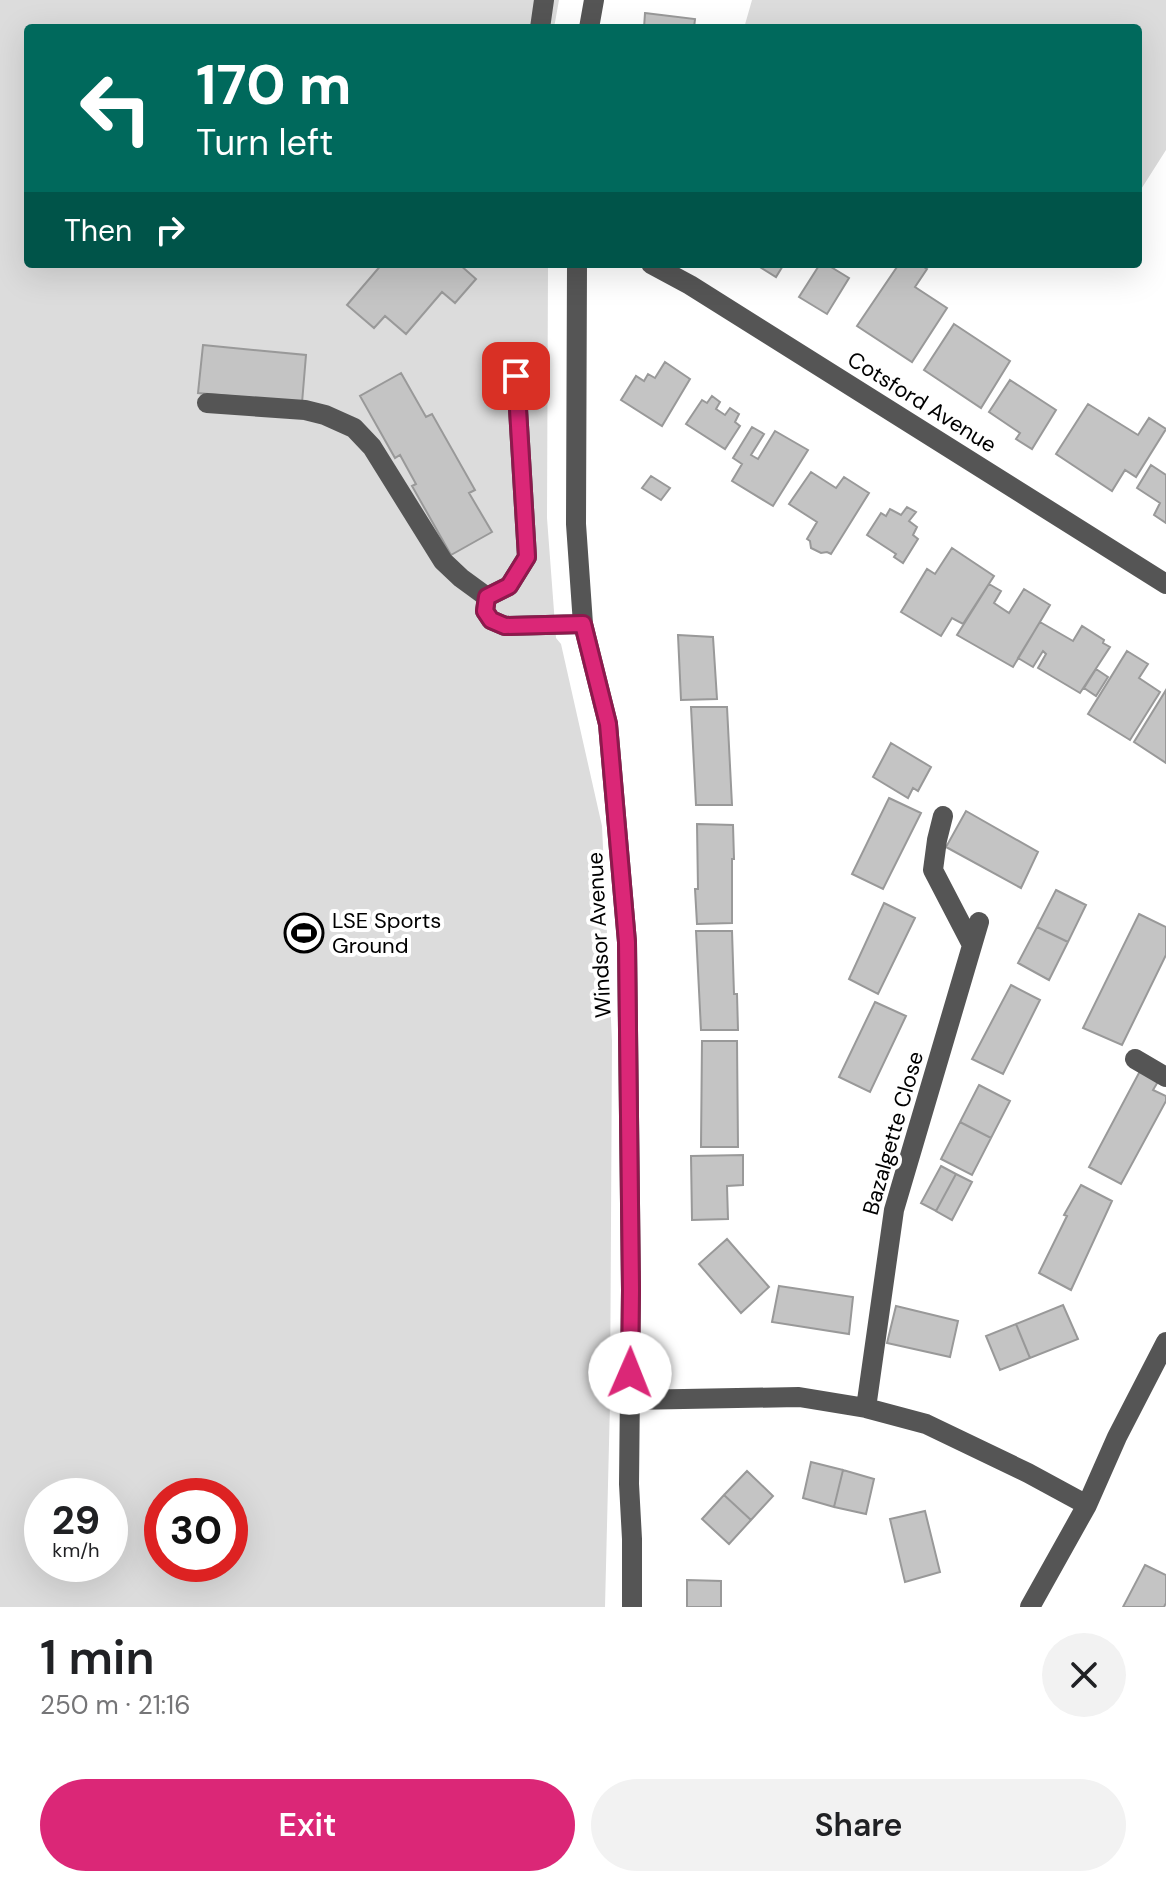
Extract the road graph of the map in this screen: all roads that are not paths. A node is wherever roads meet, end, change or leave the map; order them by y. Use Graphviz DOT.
graph roads {
  1 [pos="544,0"];
  2 [pos="594,0"];
  3 [pos="541,24"];
  4 [pos="590,24"];
  5 [pos="577,268"];
  6 [pos="658,268"];
  7 [pos="516,376"];
  8 [pos="207,403"];
  9 [pos="1166,584"];
  10 [pos="487,597"];
  11 [pos="583,624"];
  12 [pos="943,816"];
  13 [pos="979,922"];
  14 [pos="972,945"];
  15 [pos="1135,1059"];
  16 [pos="1166,1077"];
  17 [pos="1166,1342"];
  18 [pos="630,1400"];
  19 [pos="866,1408"];
  20 [pos="1087,1505"];
  21 [pos="632,1607"];
  22 [pos="1030,1607"];
  1 -- 3 [label="street"];
  2 -- 4 [label="street"];
  5 -- 11 [label="street, Windsor Avenue"];
  6 -- 9 [label="street, Cotsford Avenue"];
  7 -- 10 [label="street"];
  8 -- 10 [label="street"];
  10 -- 11 [label="street"];
  11 -- 18 [label="street, Windsor Avenue"];
  12 -- 14 [label="street"];
  13 -- 14 [label="street, Bazalgette Close"];
  14 -- 19 [label="street, Bazalgette Close"];
  15 -- 16 [label="street"];
  17 -- 20 [label="street"];
  18 -- 19 [label="street"];
  18 -- 21 [label="street, Windsor Avenue"];
  19 -- 20 [label="street"];
  20 -- 22 [label="street"];
}
